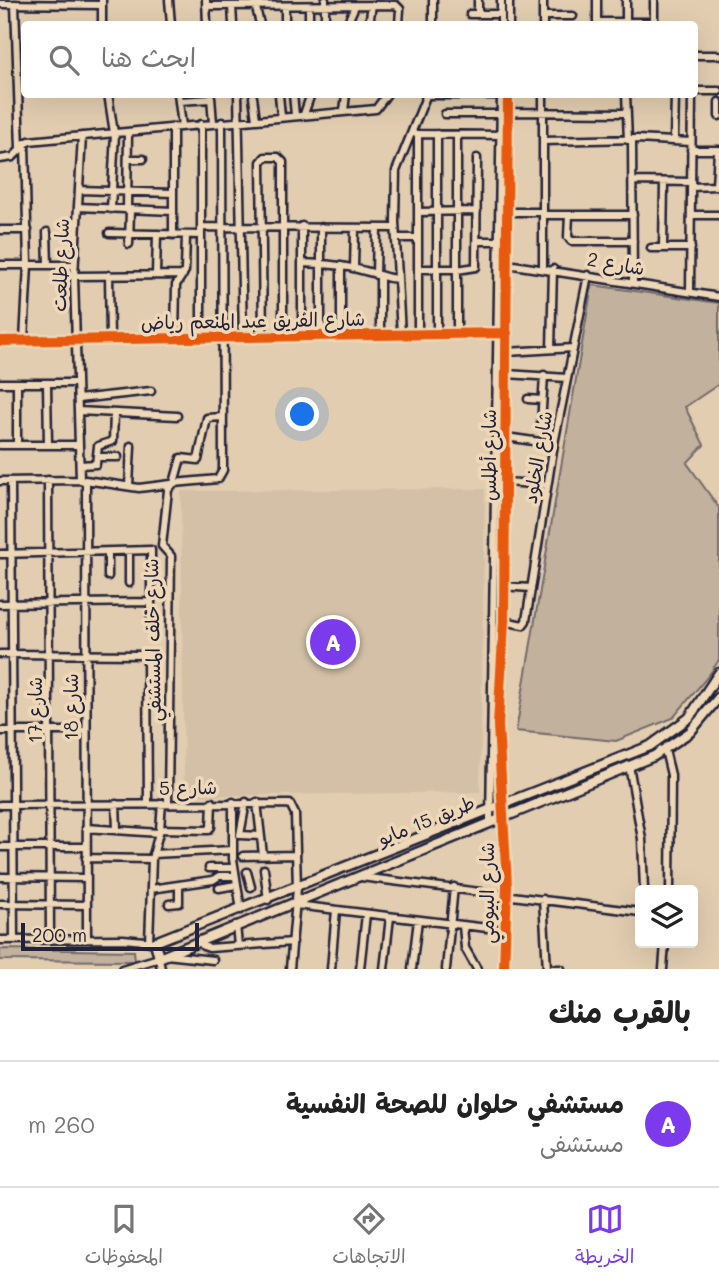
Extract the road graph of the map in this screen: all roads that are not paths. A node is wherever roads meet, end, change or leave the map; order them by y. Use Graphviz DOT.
graph roads {
  1 [pos="169,0"];
  2 [pos="433,0"];
  3 [pos="478,0"];
  4 [pos="501,0"];
  5 [pos="509,0"];
  6 [pos="543,0"];
  7 [pos="597,0"];
  8 [pos="626,0"];
  9 [pos="654,0"];
  10 [pos="102,2"];
  11 [pos="386,2"];
  12 [pos="206,3"];
  13 [pos="253,3"];
  14 [pos="275,3"];
  15 [pos="299,3"];
  16 [pos="325,3"];
  17 [pos="340,3"];
  18 [pos="0,4"];
  19 [pos="15,4"];
  20 [pos="228,4"];
  21 [pos="310,4"];
  22 [pos="353,4"];
  23 [pos="369,4"];
  24 [pos="285,6"];
  25 [pos="501,14"];
  26 [pos="543,16"];
  27 [pos="573,16"];
  28 [pos="102,21"];
  29 [pos="170,21"];
  30 [pos="207,21"];
  31 [pos="232,21"];
  32 [pos="259,21"];
  33 [pos="285,21"];
  34 [pos="325,21"];
  35 [pos="349,21"];
  36 [pos="399,21"];
  37 [pos="433,21"];
  38 [pos="501,21"];
  39 [pos="509,21"];
  40 [pos="543,21"];
  41 [pos="597,21"];
  42 [pos="626,21"];
  43 [pos="654,21"];
  44 [pos="698,55"];
  45 [pos="719,55"];
  46 [pos="719,91"];
  47 [pos="698,93"];
  48 [pos="109,98"];
  49 [pos="178,98"];
  50 [pos="211,98"];
  51 [pos="238,98"];
  52 [pos="253,98"];
  53 [pos="279,98"];
  54 [pos="293,98"];
  55 [pos="310,98"];
  56 [pos="346,98"];
  57 [pos="384,98"];
  58 [pos="426,98"];
  59 [pos="500,98"];
  60 [pos="509,98"];
  61 [pos="543,98"];
  62 [pos="626,98"];
  63 [pos="675,98"];
  64 [pos="693,98"];
  65 [pos="719,103"];
  66 [pos="344,111"];
  67 [pos="509,112"];
  68 [pos="543,112"];
  69 [pos="626,113"];
  70 [pos="304,114"];
  71 [pos="445,114"];
  72 [pos="500,114"];
  73 [pos="295,115"];
  74 [pos="281,116"];
  75 [pos="719,116"];
  76 [pos="256,118"];
  77 [pos="241,120"];
  78 [pos="222,122"];
  79 [pos="213,123"];
  80 [pos="201,124"];
  81 [pos="182,126"];
  82 [pos="173,127"];
  83 [pos="128,132"];
  84 [pos="115,133"];
  85 [pos="414,134"];
  86 [pos="437,134"];
  87 [pos="457,135"];
  88 [pos="500,135"];
  89 [pos="508,135"];
  90 [pos="82,136"];
  91 [pos="630,140"];
  92 [pos="674,140"];
  93 [pos="543,141"];
  94 [pos="691,142"];
  95 [pos="25,143"];
  96 [pos="20,149"];
  97 [pos="691,150"];
  98 [pos="719,150"];
  99 [pos="477,158"];
  100 [pos="0,159"];
  101 [pos="128,159"];
  102 [pos="143,159"];
  103 [pos="719,177"];
  104 [pos="633,181"];
  105 [pos="664,182"];
  106 [pos="691,185"];
  107 [pos="80,190"];
  108 [pos="112,191"];
  109 [pos="127,191"];
  110 [pos="173,193"];
  111 [pos="78,207"];
  112 [pos="111,209"];
  113 [pos="129,210"];
  114 [pos="173,211"];
  115 [pos="437,211"];
  116 [pos="457,211"];
  117 [pos="477,211"];
  118 [pos="418,212"];
  119 [pos="508,212"];
  120 [pos="543,214"];
  121 [pos="569,215"];
  122 [pos="633,215"];
  123 [pos="691,215"];
  124 [pos="719,215"];
  125 [pos="222,226"];
  126 [pos="242,226"];
  127 [pos="262,226"];
  128 [pos="283,226"];
  129 [pos="302,226"];
  130 [pos="201,227"];
  131 [pos="321,227"];
  132 [pos="355,228"];
  133 [pos="377,228"];
  134 [pos="396,228"];
  135 [pos="0,230"];
  136 [pos="28,230"];
  137 [pos="47,232"];
  138 [pos="109,233"];
  139 [pos="129,234"];
  140 [pos="157,234"];
  141 [pos="173,235"];
  142 [pos="187,235"];
  143 [pos="201,235"];
  144 [pos="398,238"];
  145 [pos="418,238"];
  146 [pos="477,241"];
  147 [pos="499,241"];
  148 [pos="633,241"];
  149 [pos="129,244"];
  150 [pos="651,248"];
  151 [pos="663,248"];
  152 [pos="691,248"];
  153 [pos="302,263"];
  154 [pos="321,264"];
  155 [pos="508,264"];
  156 [pos="0,265"];
  157 [pos="28,265"];
  158 [pos="48,265"];
  159 [pos="74,265"];
  160 [pos="341,266"];
  161 [pos="354,268"];
  162 [pos="543,268"];
  163 [pos="418,269"];
  164 [pos="437,269"];
  165 [pos="552,269"];
  166 [pos="457,270"];
  167 [pos="109,275"];
  168 [pos="156,275"];
  169 [pos="183,275"];
  170 [pos="588,275"];
  171 [pos="74,276"];
  172 [pos="378,277"];
  173 [pos="398,279"];
  174 [pos="633,282"];
  175 [pos="690,292"];
  176 [pos="719,297"];
  177 [pos="498,333"];
  178 [pos="507,333"];
  179 [pos="437,334"];
  180 [pos="457,334"];
  181 [pos="380,335"];
  182 [pos="401,335"];
  183 [pos="418,335"];
  184 [pos="341,336"];
  185 [pos="283,337"];
  186 [pos="302,337"];
  187 [pos="321,337"];
  188 [pos="221,338"];
  189 [pos="243,338"];
  190 [pos="263,338"];
  191 [pos="175,339"];
  192 [pos="201,339"];
  193 [pos="24,340"];
  194 [pos="74,340"];
  195 [pos="110,340"];
  196 [pos="0,341"];
  197 [pos="573,348"];
  198 [pos="551,349"];
  199 [pos="507,352"];
  200 [pos="87,367"];
  201 [pos="77,368"];
  202 [pos="507,374"];
  203 [pos="544,375"];
  204 [pos="567,378"];
  205 [pos="0,383"];
  206 [pos="17,383"];
  207 [pos="47,383"];
  208 [pos="77,383"];
  209 [pos="151,391"];
  210 [pos="78,400"];
  211 [pos="528,400"];
  212 [pos="542,400"];
  213 [pos="78,411"];
  214 [pos="114,414"];
  215 [pos="177,416"];
  216 [pos="223,417"];
  217 [pos="541,425"];
  218 [pos="506,438"];
  219 [pos="554,444"];
  220 [pos="0,445"];
  221 [pos="17,445"];
  222 [pos="48,445"];
  223 [pos="79,445"];
  224 [pos="131,446"];
  225 [pos="97,457"];
  226 [pos="118,457"];
  227 [pos="80,465"];
  228 [pos="48,480"];
  229 [pos="83,480"];
  230 [pos="0,481"];
  231 [pos="11,481"];
  232 [pos="506,482"];
  233 [pos="173,484"];
  234 [pos="547,485"];
  235 [pos="129,486"];
  236 [pos="129,551"];
  237 [pos="108,552"];
  238 [pos="50,553"];
  239 [pos="86,553"];
  240 [pos="0,554"];
  241 [pos="13,554"];
  242 [pos="108,576"];
  243 [pos="129,583"];
  244 [pos="495,585"];
  245 [pos="505,586"];
  246 [pos="531,588"];
  247 [pos="151,602"];
  248 [pos="86,603"];
  249 [pos="0,604"];
  250 [pos="14,604"];
  251 [pos="50,604"];
  252 [pos="504,621"];
  253 [pos="151,628"];
  254 [pos="0,654"];
  255 [pos="14,654"];
  256 [pos="50,654"];
  257 [pos="86,654"];
  258 [pos="719,673"];
  259 [pos="719,696"];
  260 [pos="696,709"];
  261 [pos="703,718"];
  262 [pos="14,731"];
  263 [pos="50,731"];
  264 [pos="86,731"];
  265 [pos="0,732"];
  266 [pos="665,750"];
  267 [pos="629,765"];
  268 [pos="233,802"];
  269 [pos="246,802"];
  270 [pos="257,802"];
  271 [pos="148,803"];
  272 [pos="165,803"];
  273 [pos="212,803"];
  274 [pos="14,804"];
  275 [pos="50,804"];
  276 [pos="86,804"];
  277 [pos="116,804"];
  278 [pos="0,805"];
  279 [pos="490,811"];
  280 [pos="502,812"];
  281 [pos="491,821"];
  282 [pos="86,828"];
  283 [pos="117,829"];
  284 [pos="160,831"];
  285 [pos="260,836"];
  286 [pos="14,847"];
  287 [pos="50,847"];
  288 [pos="86,847"];
  289 [pos="0,848"];
  290 [pos="232,850"];
  291 [pos="263,855"];
  292 [pos="296,855"];
  293 [pos="153,856"];
  294 [pos="243,856"];
  295 [pos="86,858"];
  296 [pos="233,867"];
  297 [pos="209,868"];
  298 [pos="264,869"];
  299 [pos="50,876"];
  300 [pos="357,876"];
  301 [pos="0,877"];
  302 [pos="13,877"];
  303 [pos="87,878"];
  304 [pos="249,879"];
  305 [pos="235,881"];
  306 [pos="179,885"];
  307 [pos="644,885"];
  308 [pos="670,885"];
  309 [pos="454,887"];
  310 [pos="219,888"];
  311 [pos="297,888"];
  312 [pos="151,889"];
  313 [pos="506,893"];
  314 [pos="543,899"];
  315 [pos="268,900"];
  316 [pos="296,903"];
  317 [pos="0,904"];
  318 [pos="13,904"];
  319 [pos="169,904"];
  320 [pos="50,905"];
  321 [pos="87,905"];
  322 [pos="241,910"];
  323 [pos="336,911"];
  324 [pos="635,911"];
  325 [pos="366,914"];
  326 [pos="390,917"];
  327 [pos="418,920"];
  328 [pos="450,924"];
  329 [pos="236,925"];
  330 [pos="463,926"];
  331 [pos="504,930"];
  332 [pos="87,939"];
  333 [pos="0,940"];
  334 [pos="14,940"];
  335 [pos="50,940"];
  336 [pos="199,940"];
  337 [pos="152,942"];
  338 [pos="293,942"];
  339 [pos="238,946"];
  340 [pos="665,948"];
  341 [pos="161,957"];
  342 [pos="214,960"];
  343 [pos="290,968"];
  344 [pos="123,969"];
  345 [pos="161,969"];
  346 [pos="299,969"];
  347 [pos="331,969"];
  348 [pos="360,969"];
  349 [pos="384,969"];
  350 [pos="412,969"];
  351 [pos="446,969"];
  352 [pos="477,969"];
  353 [pos="503,969"];
  354 [pos="547,969"];
  355 [pos="561,969"];
  356 [pos="663,969"];
  1 -- 29 [label="street"];
  2 -- 37 [label="street"];
  3 -- 25 [label="street"];
  4 -- 25 [label="street"];
  5 -- 39 [label="street"];
  6 -- 26 [label="street"];
  7 -- 41 [label="street"];
  8 -- 42 [label="street"];
  9 -- 43 [label="street"];
  10 -- 19 [label="street"];
  10 -- 28 [label="street"];
  11 -- 23 [label="street"];
  11 -- 36 [label="street"];
  12 -- 20 [label="street"];
  12 -- 30 [label="street"];
  13 -- 14 [label="street"];
  13 -- 20 [label="street"];
  13 -- 32 [label="street"];
  14 -- 24 [label="street"];
  15 -- 21 [label="street"];
  15 -- 24 [label="street"];
  16 -- 17 [label="street"];
  16 -- 21 [label="street"];
  16 -- 34 [label="street"];
  17 -- 22 [label="street"];
  18 -- 19 [label="street"];
  19 -- 96 [label="street"];
  20 -- 31 [label="street"];
  22 -- 23 [label="street"];
  22 -- 35 [label="street"];
  24 -- 33 [label="street"];
  25 -- 38 [label="street"];
  26 -- 27 [label="street"];
  26 -- 40 [label="street"];
  44 -- 45 [label="street"];
  46 -- 47 [label="street"];
  48 -- 84 [label="street"];
  49 -- 81 [label="street"];
  50 -- 79 [label="street"];
  51 -- 77 [label="street"];
  52 -- 76 [label="street"];
  53 -- 74 [label="street"];
  54 -- 73 [label="street"];
  55 -- 70 [label="street"];
  56 -- 66 [label="street"];
  57 -- 66 [label="street"];
  58 -- 85 [label="street"];
  59 -- 72 [label="street, شارع أطلس"];
  60 -- 67 [label="street, شارع أطلس"];
  61 -- 68 [label="street"];
  62 -- 69 [label="street"];
  63 -- 92 [label="street"];
  64 -- 94 [label="street"];
  65 -- 75 [label="street"];
  66 -- 70 [label="street"];
  67 -- 68 [label="street"];
  67 -- 89 [label="street, شارع أطلس"];
  68 -- 69 [label="street"];
  68 -- 93 [label="street"];
  69 -- 91 [label="street"];
  70 -- 73 [label="street"];
  71 -- 72 [label="street"];
  72 -- 88 [label="street, شارع أطلس"];
  73 -- 74 [label="street"];
  74 -- 76 [label="street"];
  76 -- 77 [label="street"];
  77 -- 78 [label="street"];
  77 -- 126 [label="street"];
  78 -- 79 [label="street"];
  78 -- 125 [label="street"];
  79 -- 80 [label="street"];
  80 -- 81 [label="street"];
  80 -- 130 [label="street"];
  81 -- 82 [label="street"];
  82 -- 83 [label="street"];
  82 -- 110 [label="street"];
  83 -- 84 [label="street"];
  83 -- 101 [label="street"];
  84 -- 90 [label="street"];
  84 -- 108 [label="street"];
  85 -- 86 [label="street"];
  85 -- 118 [label="street"];
  85 -- 134 [label="street"];
  86 -- 87 [label="street"];
  86 -- 115 [label="street"];
  87 -- 88 [label="street"];
  87 -- 116 [label="street"];
  88 -- 89 [label="street"];
  88 -- 147 [label="street, شارع أطلس"];
  89 -- 119 [label="street, شارع أطلس"];
  90 -- 95 [label="street"];
  90 -- 107 [label="street, شارع طلعت"];
  91 -- 92 [label="street"];
  91 -- 93 [label="street"];
  91 -- 104 [label="street"];
  92 -- 94 [label="street"];
  93 -- 120 [label="street"];
  94 -- 97 [label="street"];
  95 -- 96 [label="street"];
  95 -- 136 [label="street"];
  96 -- 100 [label="street"];
  97 -- 98 [label="street"];
  97 -- 106 [label="street"];
  98 -- 103 [label="street"];
  99 -- 117 [label="street"];
  101 -- 102 [label="street"];
  101 -- 109 [label="street"];
  103 -- 106 [label="street"];
  104 -- 105 [label="street"];
  104 -- 122 [label="street"];
  105 -- 106 [label="street"];
  105 -- 151 [label="street"];
  106 -- 123 [label="street"];
  107 -- 108 [label="street"];
  107 -- 111 [label="street, شارع طلعت"];
  108 -- 109 [label="street"];
  108 -- 112 [label="street"];
  109 -- 110 [label="street"];
  109 -- 113 [label="street"];
  110 -- 114 [label="street"];
  111 -- 112 [label="street"];
  111 -- 159 [label="street, شارع طلعت"];
  112 -- 113 [label="street"];
  113 -- 114 [label="street"];
  113 -- 139 [label="street"];
  114 -- 141 [label="street"];
  115 -- 116 [label="street"];
  115 -- 118 [label="street"];
  115 -- 164 [label="street"];
  116 -- 117 [label="street"];
  116 -- 166 [label="street"];
  117 -- 146 [label="street"];
  118 -- 145 [label="street"];
  119 -- 120 [label="street"];
  119 -- 155 [label="street, شارع أطلس"];
  120 -- 121 [label="street"];
  120 -- 162 [label="street"];
  121 -- 122 [label="street"];
  121 -- 148 [label="street"];
  122 -- 148 [label="street"];
  123 -- 124 [label="street"];
  123 -- 152 [label="street"];
  125 -- 126 [label="street"];
  125 -- 130 [label="street"];
  125 -- 188 [label="street"];
  126 -- 127 [label="street"];
  126 -- 189 [label="street"];
  127 -- 128 [label="street"];
  127 -- 128 [label="street"];
  127 -- 190 [label="street"];
  128 -- 129 [label="street"];
  128 -- 185 [label="street"];
  129 -- 131 [label="street"];
  129 -- 153 [label="street"];
  130 -- 143 [label="street"];
  131 -- 132 [label="street"];
  131 -- 154 [label="street"];
  132 -- 133 [label="street"];
  132 -- 161 [label="street"];
  133 -- 134 [label="street"];
  133 -- 172 [label="street"];
  134 -- 144 [label="street"];
  135 -- 136 [label="street"];
  136 -- 157 [label="street"];
  137 -- 158 [label="street"];
  138 -- 139 [label="street"];
  139 -- 140 [label="street"];
  139 -- 149 [label="street"];
  140 -- 141 [label="street"];
  140 -- 168 [label="street"];
  141 -- 142 [label="street"];
  142 -- 143 [label="street"];
  142 -- 169 [label="street"];
  143 -- 192 [label="street"];
  144 -- 145 [label="street"];
  144 -- 173 [label="street"];
  145 -- 163 [label="street"];
  146 -- 147 [label="street"];
  146 -- 166 [label="street"];
  147 -- 177 [label="street, شارع أطلس"];
  148 -- 174 [label="street"];
  150 -- 151 [label="street"];
  151 -- 152 [label="street"];
  152 -- 175 [label="street"];
  153 -- 154 [label="street"];
  153 -- 186 [label="street"];
  154 -- 160 [label="street"];
  154 -- 187 [label="street"];
  155 -- 162 [label="street, شارع 2"];
  155 -- 178 [label="street, شارع أطلس"];
  156 -- 157 [label="street"];
  157 -- 158 [label="street"];
  157 -- 193 [label="street"];
  158 -- 159 [label="street"];
  159 -- 171 [label="street, شارع طلعت"];
  160 -- 161 [label="street"];
  160 -- 184 [label="street"];
  161 -- 172 [label="street"];
  162 -- 165 [label="street, شارع 2"];
  163 -- 164 [label="street"];
  163 -- 183 [label="street"];
  164 -- 166 [label="street"];
  164 -- 179 [label="street"];
  165 -- 170 [label="street, شارع 2"];
  165 -- 198 [label="street"];
  166 -- 180 [label="street"];
  167 -- 168 [label="street"];
  167 -- 171 [label="street"];
  167 -- 195 [label="street"];
  168 -- 169 [label="street"];
  169 -- 191 [label="street"];
  170 -- 174 [label="street, شارع 2"];
  170 -- 197 [label="street, شارع الخلود"];
  171 -- 194 [label="street, شارع طلعت"];
  172 -- 173 [label="street"];
  172 -- 181 [label="street"];
  173 -- 182 [label="street"];
  174 -- 175 [label="street, شارع 2"];
  175 -- 176 [label="street, شارع 2"];
  177 -- 178 [label="street, شارع الفريق عبد المنعم رياض"];
  177 -- 180 [label="street, شارع الفريق عبد المنعم رياض"];
  177 -- 244 [label="street, شارع أطلس"];
  178 -- 199 [label="street, شارع أطلس"];
  179 -- 180 [label="street, شارع الفريق عبد المنعم رياض"];
  179 -- 183 [label="street, شارع الفريق عبد المنعم رياض"];
  181 -- 182 [label="street, شارع الفريق عبد المنعم رياض"];
  181 -- 184 [label="street, شارع الفريق عبد المنعم رياض"];
  182 -- 183 [label="street, شارع الفريق عبد المنعم رياض"];
  184 -- 187 [label="street, شارع الفريق عبد المنعم رياض"];
  185 -- 186 [label="street, شارع الفريق عبد المنعم رياض"];
  185 -- 190 [label="street, شارع الفريق عبد المنعم رياض"];
  186 -- 187 [label="street, شارع الفريق عبد المنعم رياض"];
  188 -- 189 [label="street, شارع الفريق عبد المنعم رياض"];
  188 -- 192 [label="street, شارع الفريق عبد المنعم رياض"];
  188 -- 216 [label="street"];
  189 -- 190 [label="street, شارع الفريق عبد المنعم رياض"];
  191 -- 192 [label="street, شارع الفريق عبد المنعم رياض"];
  191 -- 195 [label="street, شارع الفريق عبد المنعم رياض"];
  193 -- 194 [label="street, شارع الفريق عبد المنعم رياض"];
  193 -- 196 [label="street, شارع الفريق عبد المنعم رياض"];
  194 -- 195 [label="street, شارع الفريق عبد المنعم رياض"];
  194 -- 201 [label="street, شارع طلعت"];
  197 -- 198 [label="street"];
  197 -- 204 [label="street, شارع الخلود"];
  198 -- 199 [label="street"];
  199 -- 202 [label="street, شارع أطلس"];
  200 -- 201 [label="street"];
  201 -- 208 [label="street, شارع طلعت"];
  202 -- 203 [label="street"];
  202 -- 218 [label="street, شارع أطلس"];
  203 -- 204 [label="street"];
  203 -- 212 [label="street"];
  204 -- 219 [label="street, شارع الخلود"];
  205 -- 206 [label="street"];
  206 -- 207 [label="street"];
  206 -- 221 [label="street"];
  207 -- 208 [label="street"];
  207 -- 222 [label="street"];
  208 -- 210 [label="street, شارع طلعت"];
  209 -- 210 [label="street"];
  210 -- 213 [label="street, شارع طلعت"];
  211 -- 212 [label="street"];
  212 -- 217 [label="street"];
  213 -- 214 [label="street"];
  213 -- 223 [label="street, شارع طلعت"];
  214 -- 215 [label="street"];
  214 -- 225 [label="street"];
  216 -- 233 [label="street"];
  216 -- 233 [label="street"];
  218 -- 219 [label="street"];
  218 -- 232 [label="street, شارع أطلس"];
  219 -- 234 [label="street, شارع الخلود"];
  220 -- 221 [label="street"];
  221 -- 222 [label="street"];
  222 -- 223 [label="street"];
  223 -- 227 [label="street, شارع طلعت"];
  224 -- 235 [label="street"];
  225 -- 226 [label="street"];
  225 -- 227 [label="street"];
  227 -- 229 [label="street, شارع طلعت"];
  228 -- 229 [label="street"];
  228 -- 231 [label="street"];
  228 -- 238 [label="street, شارع 17"];
  229 -- 235 [label="street"];
  229 -- 239 [label="street, شارع 18"];
  230 -- 231 [label="street"];
  231 -- 241 [label="street"];
  232 -- 234 [label="street"];
  232 -- 245 [label="street, شارع أطلس"];
  233 -- 235 [label="street"];
  233 -- 272 [label="street, شارع خلف المستشفي"];
  234 -- 246 [label="street, شارع الخلود"];
  236 -- 237 [label="street"];
  236 -- 243 [label="street"];
  236 -- 247 [label="street"];
  237 -- 239 [label="street"];
  237 -- 242 [label="street"];
  238 -- 239 [label="street"];
  238 -- 241 [label="street"];
  238 -- 251 [label="street, شارع 17"];
  239 -- 248 [label="street, شارع 18"];
  240 -- 241 [label="street"];
  241 -- 250 [label="street"];
  244 -- 245 [label="street"];
  244 -- 279 [label="street, شارع أطلس"];
  245 -- 246 [label="street"];
  245 -- 252 [label="street, شارع أطلس"];
  246 -- 252 [label="street, شارع الخلود"];
  247 -- 248 [label="street"];
  247 -- 253 [label="street"];
  248 -- 251 [label="street"];
  248 -- 257 [label="street, شارع 18"];
  249 -- 250 [label="street"];
  250 -- 251 [label="street"];
  250 -- 255 [label="street"];
  251 -- 256 [label="street, شارع 17"];
  252 -- 280 [label="street, شارع أطلس"];
  254 -- 255 [label="street"];
  255 -- 256 [label="street"];
  255 -- 262 [label="street"];
  256 -- 257 [label="street"];
  256 -- 263 [label="street, شارع 17"];
  257 -- 264 [label="street, شارع 18"];
  257 -- 271 [label="street"];
  258 -- 260 [label="main road, طريق 15 مايو"];
  259 -- 261 [label="main road, طريق 15 مايو"];
  260 -- 261 [label="main road"];
  260 -- 280 [label="main road, طريق 15 مايو"];
  261 -- 266 [label="main road, طريق 15 مايو"];
  262 -- 263 [label="street"];
  262 -- 265 [label="street"];
  262 -- 274 [label="street"];
  263 -- 264 [label="street"];
  263 -- 275 [label="street, شارع 17"];
  264 -- 276 [label="street, شارع 18"];
  266 -- 267 [label="main road, طريق 15 مايو"];
  266 -- 308 [label="street"];
  267 -- 280 [label="main road, طريق 15 مايو"];
  267 -- 307 [label="street"];
  268 -- 269 [label="street, شارع 5"];
  268 -- 273 [label="street, شارع 5"];
  268 -- 290 [label="street"];
  269 -- 270 [label="street, شارع 5"];
  269 -- 285 [label="street"];
  270 -- 285 [label="street"];
  270 -- 292 [label="street, شارع 5"];
  271 -- 272 [label="street, شارع 5"];
  271 -- 277 [label="street, شارع 5"];
  272 -- 273 [label="street, شارع 5"];
  272 -- 284 [label="street, شارع خلف المستشفي"];
  273 -- 284 [label="street"];
  274 -- 275 [label="street, شارع 5"];
  274 -- 278 [label="street, شارع 5"];
  274 -- 286 [label="street"];
  275 -- 276 [label="street, شارع 5"];
  275 -- 287 [label="street, شارع 17"];
  276 -- 277 [label="street, شارع 5"];
  276 -- 282 [label="street, شارع 18"];
  277 -- 283 [label="street"];
  279 -- 280 [label="main road, طريق 15 مايو"];
  279 -- 281 [label="street, شارع أطلس"];
  279 -- 311 [label="main road, طريق 15 مايو"];
  280 -- 281 [label="main road, طريق 15 مايو"];
  280 -- 313 [label="street, شارع البيومي"];
  281 -- 300 [label="main road, طريق 15 مايو"];
  282 -- 283 [label="street"];
  282 -- 288 [label="street, شارع 18"];
  283 -- 284 [label="street"];
  284 -- 293 [label="street, شارع خلف المستشفي"];
  285 -- 291 [label="street"];
  286 -- 287 [label="street"];
  286 -- 289 [label="street"];
  286 -- 302 [label="street"];
  287 -- 288 [label="street"];
  287 -- 299 [label="street, شارع 17"];
  288 -- 295 [label="street, شارع 18"];
  290 -- 293 [label="street"];
  290 -- 296 [label="street"];
  291 -- 292 [label="street"];
  291 -- 294 [label="street"];
  292 -- 311 [label="street, شارع 5"];
  293 -- 295 [label="street"];
  293 -- 312 [label="street, شارع خلف المستشفي"];
  295 -- 303 [label="street, شارع 18"];
  296 -- 297 [label="street"];
  296 -- 305 [label="street"];
  298 -- 315 [label="street"];
  299 -- 302 [label="street"];
  299 -- 303 [label="street"];
  299 -- 320 [label="street, شارع 17"];
  300 -- 309 [label="street"];
  300 -- 316 [label="main road, طريق 15 مايو"];
  301 -- 302 [label="street"];
  302 -- 318 [label="street"];
  303 -- 321 [label="street, شارع 18"];
  304 -- 305 [label="street"];
  305 -- 306 [label="street"];
  305 -- 310 [label="street"];
  305 -- 322 [label="street"];
  306 -- 312 [label="street"];
  306 -- 319 [label="street"];
  309 -- 313 [label="street"];
  309 -- 328 [label="street"];
  311 -- 315 [label="main road, طريق 15 مايو"];
  311 -- 316 [label="street, شارع 5"];
  312 -- 337 [label="street, شارع خلف المستشفي"];
  313 -- 314 [label="street"];
  313 -- 331 [label="street, شارع البيومي"];
  314 -- 324 [label="street"];
  314 -- 354 [label="street"];
  315 -- 322 [label="main road, طريق 15 مايو"];
  316 -- 323 [label="street"];
  316 -- 329 [label="main road, طريق 15 مايو"];
  316 -- 338 [label="street, شارع 5"];
  317 -- 318 [label="street"];
  318 -- 320 [label="street"];
  318 -- 334 [label="street"];
  320 -- 321 [label="street"];
  320 -- 335 [label="street, شارع 17"];
  321 -- 332 [label="street, شارع 18"];
  322 -- 337 [label="main road, طريق 15 مايو"];
  323 -- 325 [label="street"];
  323 -- 347 [label="street"];
  325 -- 326 [label="street"];
  325 -- 348 [label="street"];
  326 -- 327 [label="street"];
  326 -- 349 [label="street"];
  327 -- 328 [label="street"];
  327 -- 350 [label="street"];
  328 -- 330 [label="street"];
  328 -- 351 [label="street"];
  329 -- 336 [label="main road, طريق 15 مايو"];
  329 -- 339 [label="street"];
  330 -- 331 [label="street"];
  330 -- 352 [label="street"];
  331 -- 353 [label="street, شارع البيومي"];
  332 -- 335 [label="street"];
  332 -- 337 [label="street"];
  333 -- 334 [label="street"];
  334 -- 335 [label="street"];
  336 -- 339 [label="street"];
  336 -- 341 [label="main road, طريق 15 مايو"];
  337 -- 341 [label="main road"];
  338 -- 339 [label="street"];
  338 -- 343 [label="street, شارع 5"];
  340 -- 356 [label="street"];
  341 -- 342 [label="street"];
  341 -- 344 [label="street"];
  341 -- 345 [label="street"];
  343 -- 346 [label="street"];
  354 -- 355 [label="street"];
}
